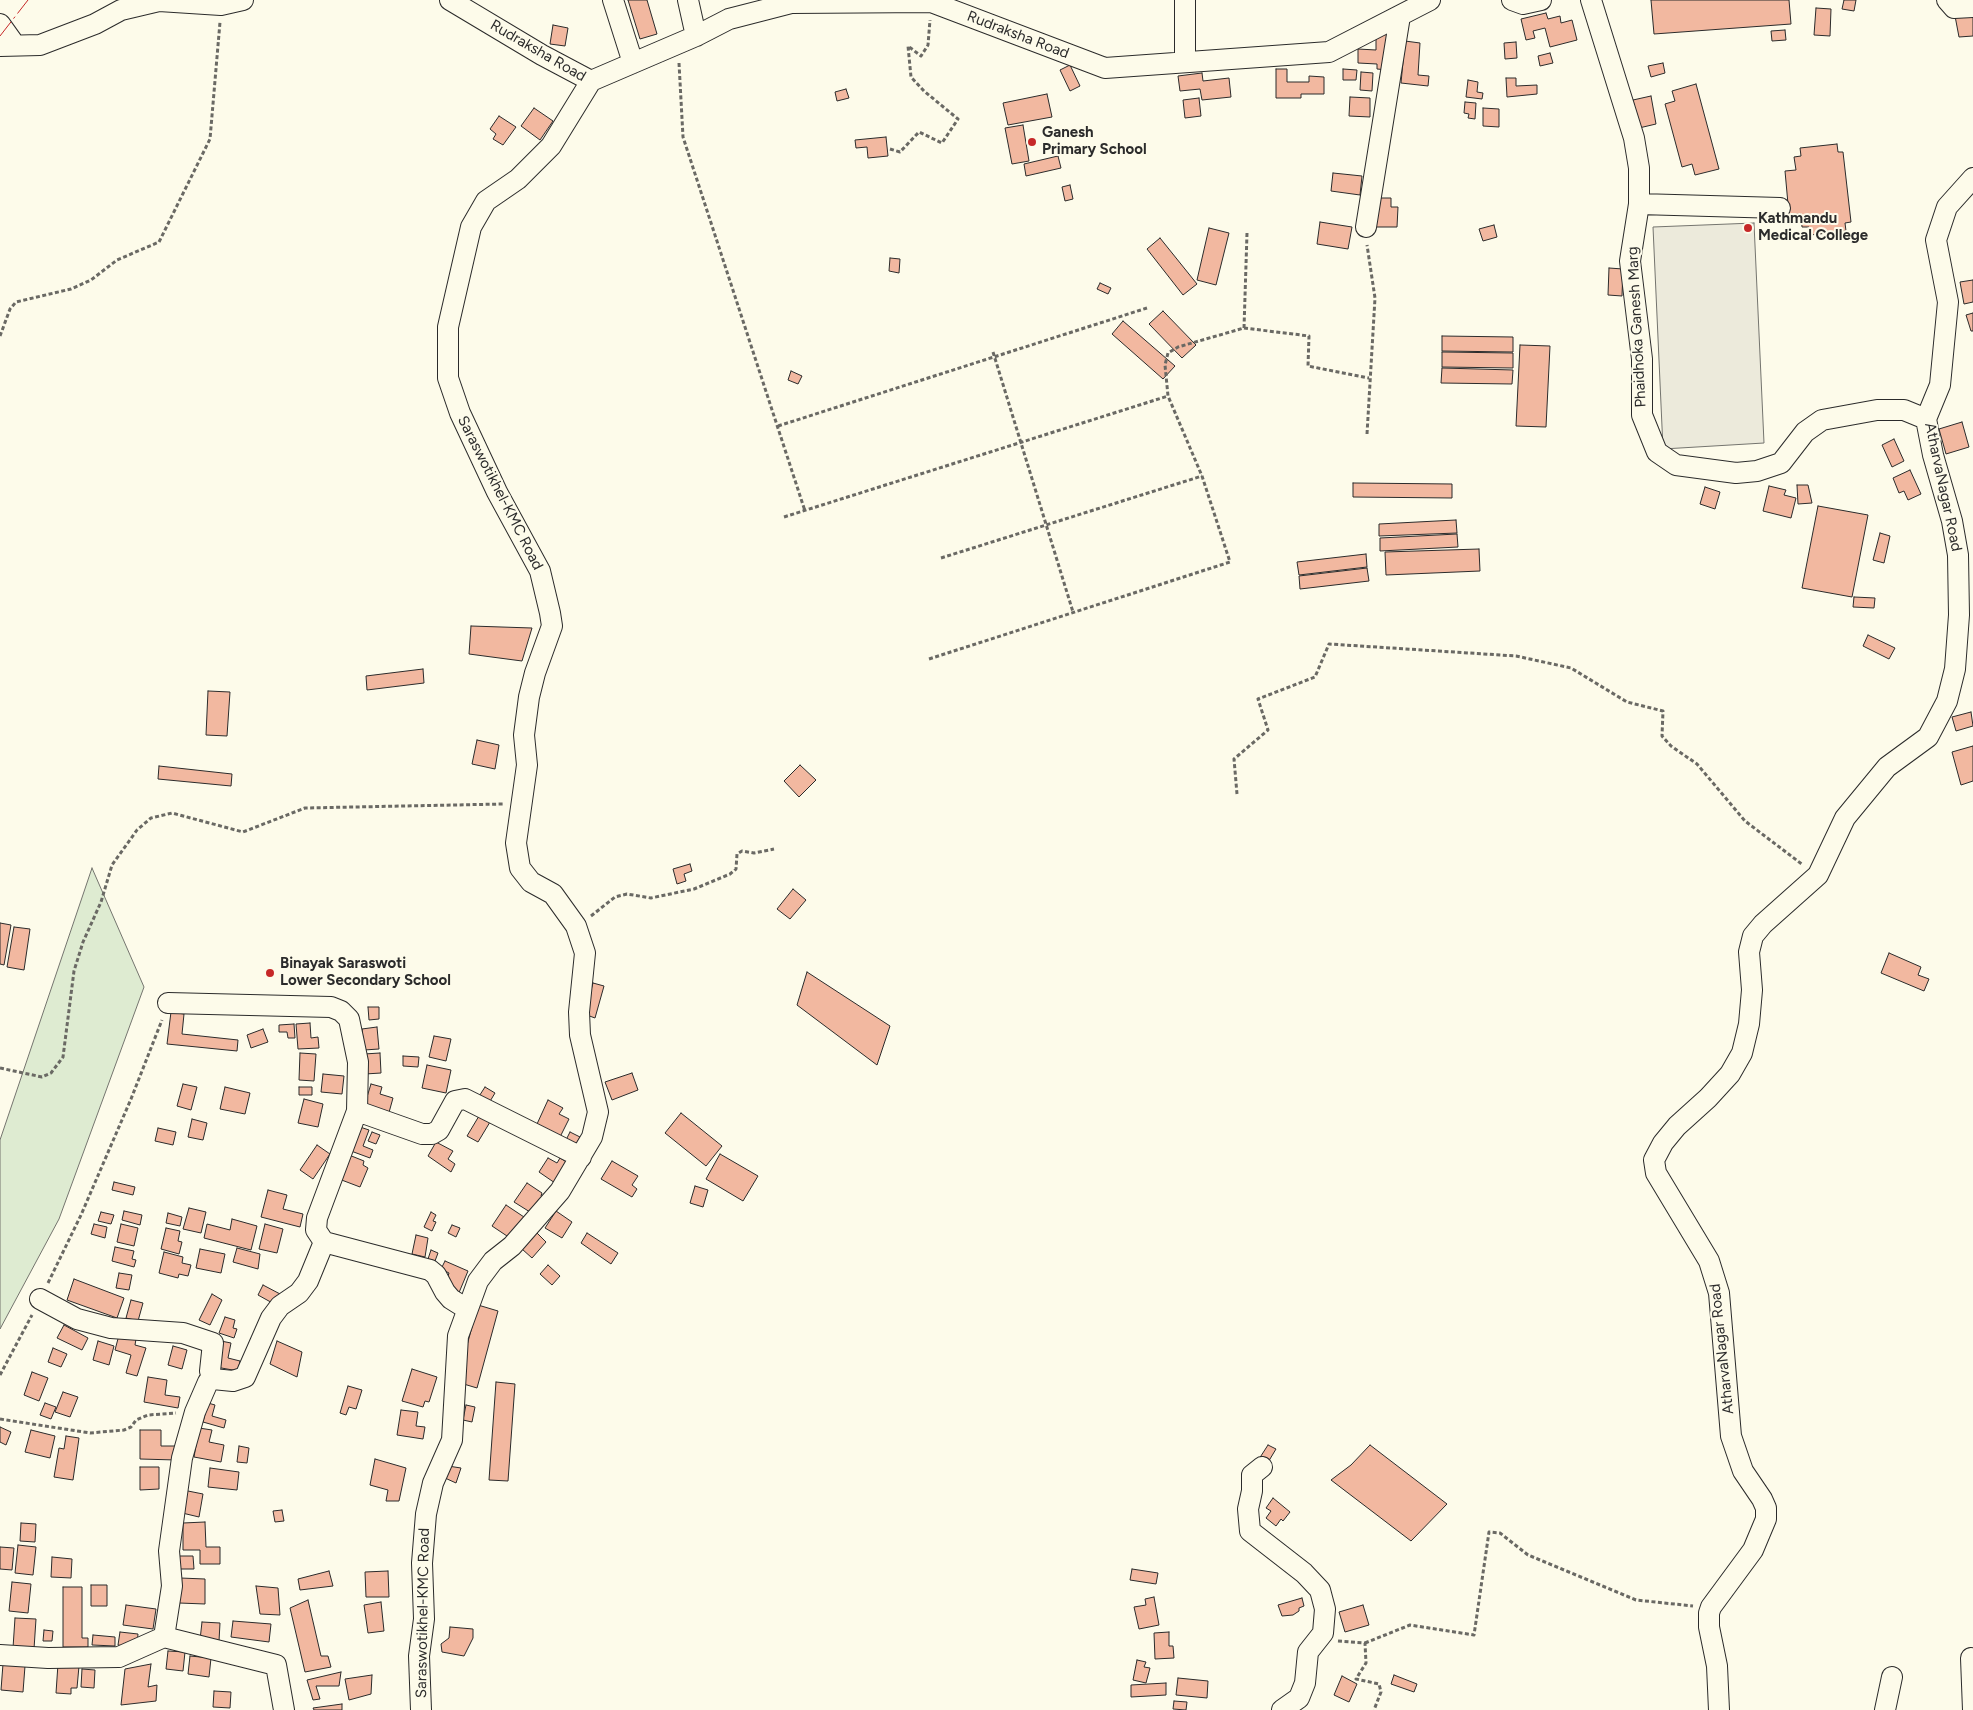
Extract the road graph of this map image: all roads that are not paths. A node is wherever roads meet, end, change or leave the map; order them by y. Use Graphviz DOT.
graph roads {
  1 [pos="243,0"];
  2 [pos="450,0"];
  3 [pos="613,0"];
  4 [pos="688,0"];
  5 [pos="1185,0"];
  6 [pos="1430,0"];
  7 [pos="1512,0"];
  8 [pos="1541,0"];
  9 [pos="1591,0"];
  10 [pos="1947,0"];
  11 [pos="1973,7"];
  12 [pos="1400,16"];
  13 [pos="0,24"];
  14 [pos="696,36"];
  15 [pos="8,46"];
  16 [pos="1185,62"];
  17 [pos="634,63"];
  18 [pos="591,81"];
  19 [pos="1973,178"];
  20 [pos="1639,204"];
  21 [pos="1780,208"];
  22 [pos="1366,227"];
  23 [pos="1926,419"];
  24 [pos="168,1003"];
  25 [pos="357,1111"];
  26 [pos="581,1157"];
  27 [pos="324,1242"];
  28 [pos="40,1299"];
  29 [pos="467,1309"];
  30 [pos="212,1379"];
  31 [pos="1262,1467"];
  32 [pos="164,1637"];
  33 [pos="0,1655"];
  34 [pos="1971,1658"];
  35 [pos="1892,1678"];
  36 [pos="284,1710"];
  37 [pos="421,1710"];
  38 [pos="1282,1710"];
  39 [pos="1719,1710"];
  40 [pos="1885,1710"];
  41 [pos="1973,1710"];
  1 -- 15 [label="street"];
  2 -- 18 [label="street, Rudraksha Road"];
  3 -- 17 [label="street"];
  4 -- 14 [label="street"];
  5 -- 16 [label="street"];
  6 -- 12 [label="street, Rudraksha Road"];
  7 -- 8 [label="street"];
  9 -- 20 [label="street, Phaidhoka Ganesh Marg"];
  10 -- 11 [label="street"];
  12 -- 16 [label="street, Rudraksha Road"];
  12 -- 22 [label="street"];
  13 -- 15 [label="street"];
  14 -- 16 [label="street, Rudraksha Road"];
  14 -- 17 [label="street, Rudraksha Road"];
  17 -- 18 [label="street, Rudraksha Road"];
  18 -- 26 [label="street, Saraswotikhel-KMC Road"];
  19 -- 23 [label="street, AtharvaNagar Road"];
  20 -- 21 [label="street"];
  20 -- 23 [label="street, Phaidhoka Ganesh Marg"];
  23 -- 39 [label="street, AtharvaNagar Road"];
  24 -- 25 [label="street"];
  25 -- 26 [label="street"];
  25 -- 27 [label="street"];
  26 -- 29 [label="street, Saraswotikhel-KMC Road"];
  27 -- 29 [label="street"];
  27 -- 30 [label="street"];
  28 -- 30 [label="street"];
  29 -- 37 [label="street, Saraswotikhel-KMC Road"];
  30 -- 32 [label="street"];
  31 -- 38 [label="street"];
  32 -- 33 [label="street"];
  32 -- 36 [label="street"];
  34 -- 41 [label="street"];
  35 -- 40 [label="street"];
}
